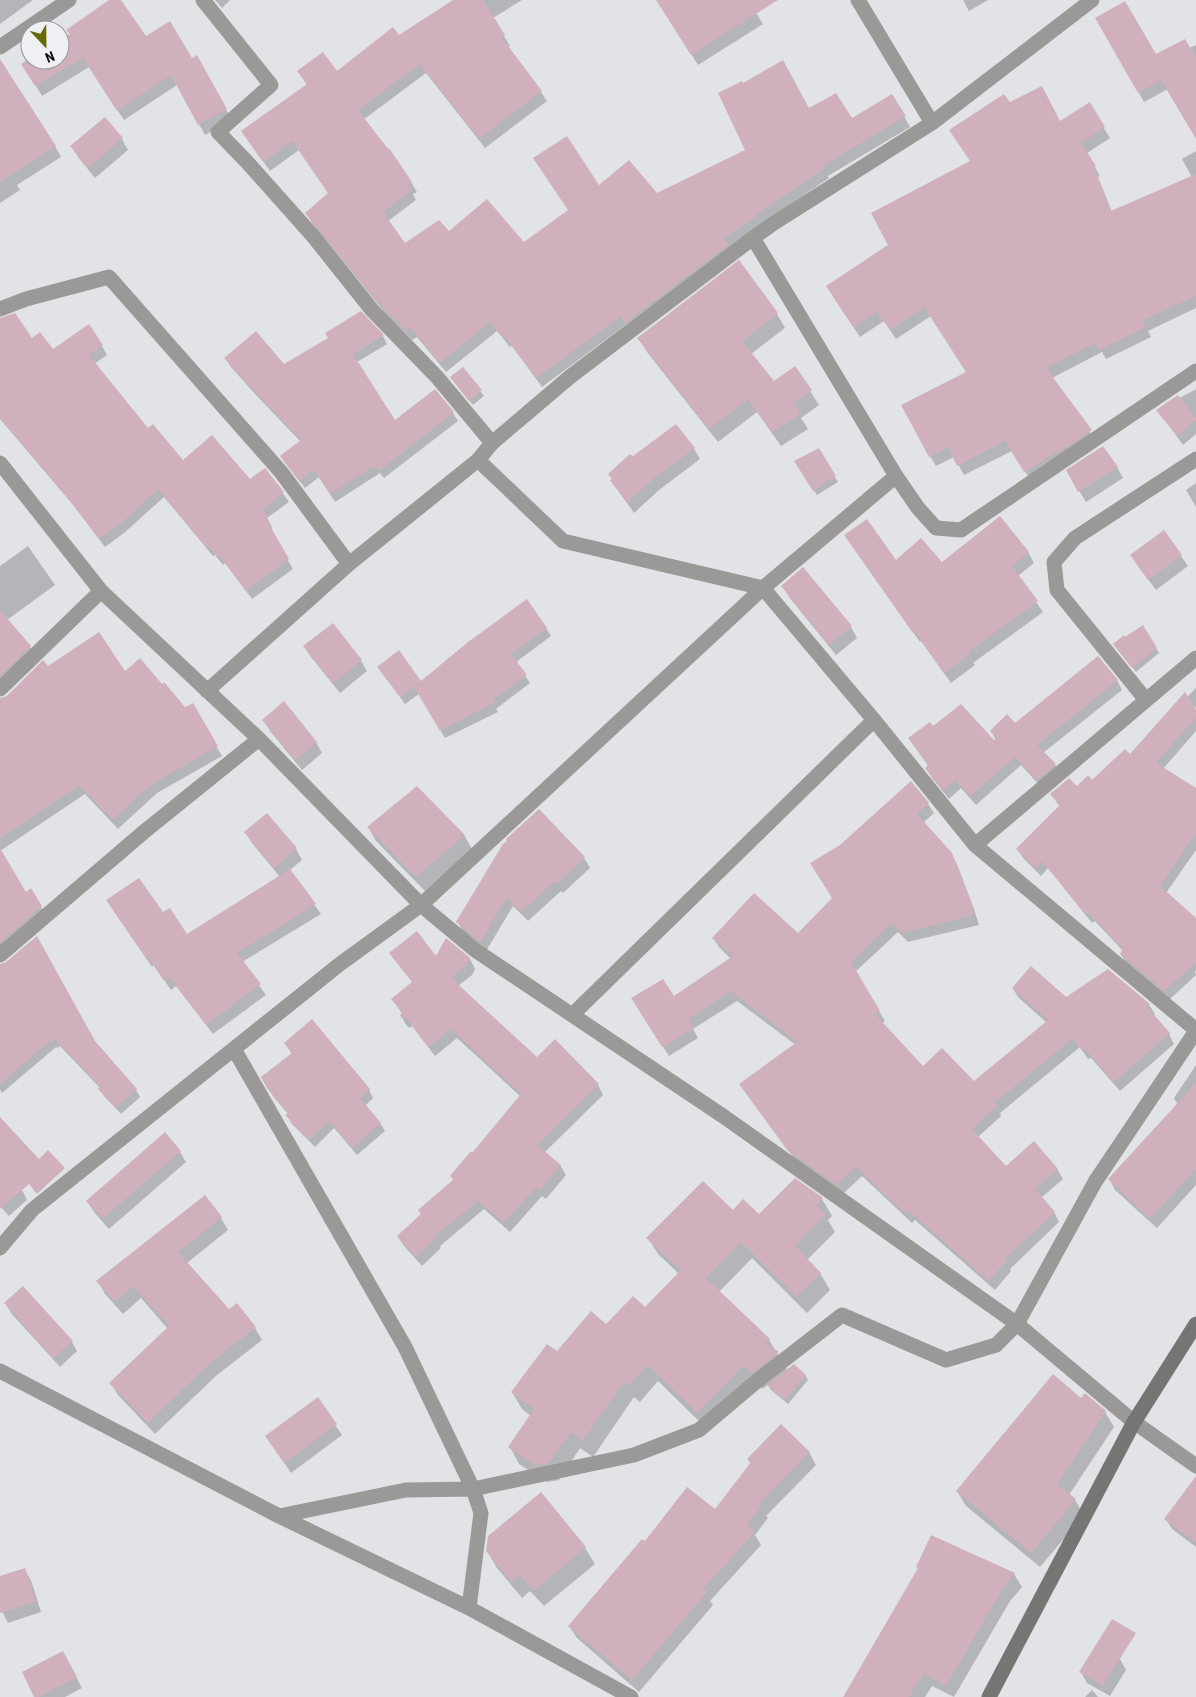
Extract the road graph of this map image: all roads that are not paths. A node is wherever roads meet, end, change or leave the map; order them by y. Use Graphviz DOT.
graph roads {
  1 [pos="69,0"];
  2 [pos="203,0"];
  3 [pos="858,0"];
  4 [pos="1092,0"];
  5 [pos="0,47"];
  6 [pos="932,123"];
  7 [pos="753,238"];
  8 [pos="0,309"];
  9 [pos="1196,371"];
  10 [pos="492,443"];
  11 [pos="1196,459"];
  12 [pos="478,460"];
  13 [pos="0,463"];
  14 [pos="896,476"];
  15 [pos="349,564"];
  16 [pos="763,588"];
  17 [pos="101,591"];
  18 [pos="1196,658"];
  19 [pos="0,689"];
  20 [pos="207,691"];
  21 [pos="1146,700"];
  22 [pos="874,720"];
  23 [pos="259,739"];
  24 [pos="975,846"];
  25 [pos="421,906"];
  26 [pos="0,955"];
  27 [pos="572,1015"];
  28 [pos="1196,1030"];
  29 [pos="234,1049"];
  30 [pos="0,1248"];
  31 [pos="1017,1324"];
  32 [pos="1196,1324"];
  33 [pos="0,1371"];
  34 [pos="1134,1422"];
  35 [pos="1196,1466"];
  36 [pos="473,1489"];
  37 [pos="278,1516"];
  38 [pos="469,1608"];
  39 [pos="631,1697"];
  40 [pos="988,1697"];
  1 -- 5 [label="street"];
  2 -- 10 [label="street"];
  3 -- 6 [label="street"];
  4 -- 6 [label="street"];
  6 -- 7 [label="street"];
  7 -- 10 [label="street"];
  7 -- 14 [label="street"];
  8 -- 15 [label="street"];
  9 -- 14 [label="street"];
  10 -- 12 [label="street"];
  11 -- 21 [label="street"];
  12 -- 15 [label="street"];
  12 -- 16 [label="street"];
  13 -- 17 [label="street"];
  14 -- 16 [label="street"];
  15 -- 20 [label="street"];
  16 -- 22 [label="street"];
  16 -- 25 [label="street"];
  17 -- 19 [label="street"];
  17 -- 20 [label="street"];
  18 -- 21 [label="street"];
  20 -- 23 [label="street"];
  21 -- 24 [label="street"];
  22 -- 24 [label="street"];
  22 -- 27 [label="street"];
  23 -- 25 [label="street"];
  23 -- 26 [label="street"];
  24 -- 28 [label="street"];
  25 -- 27 [label="street"];
  25 -- 29 [label="street"];
  27 -- 31 [label="street"];
  28 -- 31 [label="street"];
  29 -- 30 [label="street"];
  29 -- 36 [label="street"];
  31 -- 34 [label="street"];
  31 -- 36 [label="street"];
  32 -- 34 [label="street"];
  33 -- 37 [label="street"];
  34 -- 35 [label="street"];
  34 -- 40 [label="street"];
  36 -- 37 [label="street"];
  36 -- 38 [label="street"];
  37 -- 38 [label="street"];
  38 -- 39 [label="street"];
}
